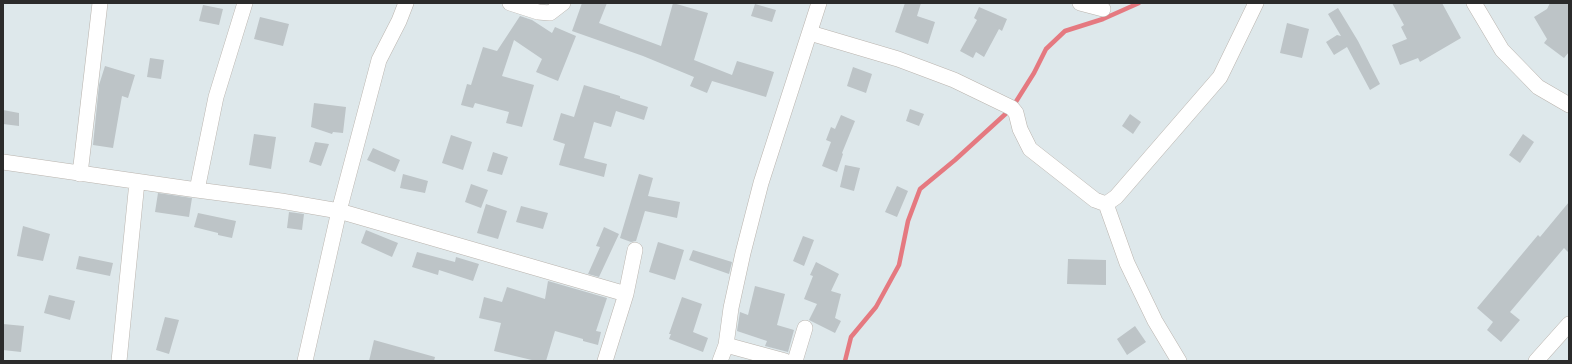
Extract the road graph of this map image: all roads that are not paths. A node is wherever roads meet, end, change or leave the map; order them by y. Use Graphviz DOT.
graph roads {
  1 [pos="100,3"];
  2 [pos="245,3"];
  3 [pos="406,3"];
  4 [pos="510,3"];
  5 [pos="563,3"];
  6 [pos="819,3"];
  7 [pos="1080,3"];
  8 [pos="1256,3"];
  9 [pos="1474,3"];
  10 [pos="1103,9"];
  11 [pos="810,32"];
  12 [pos="1569,104"];
  13 [pos="3,162"];
  14 [pos="80,174"];
  15 [pos="137,182"];
  16 [pos="197,190"];
  17 [pos="1106,204"];
  18 [pos="339,211"];
  19 [pos="635,250"];
  20 [pos="626,294"];
  21 [pos="1568,327"];
  22 [pos="805,328"];
  23 [pos="726,345"];
  24 [pos="119,361"];
  25 [pos="305,361"];
  26 [pos="605,361"];
  27 [pos="720,361"];
  28 [pos="785,361"];
  29 [pos="795,361"];
  30 [pos="1178,361"];
  31 [pos="1536,361"];
  1 -- 14 [label="street"];
  2 -- 16 [label="street"];
  3 -- 18 [label="street"];
  4 -- 5 [label="street"];
  6 -- 11 [label="street"];
  7 -- 10 [label="street"];
  8 -- 17 [label="street"];
  9 -- 12 [label="street"];
  11 -- 17 [label="street"];
  11 -- 23 [label="street"];
  13 -- 14 [label="street"];
  14 -- 15 [label="street"];
  15 -- 16 [label="street"];
  15 -- 24 [label="street"];
  16 -- 18 [label="street"];
  17 -- 30 [label="street"];
  18 -- 20 [label="street"];
  18 -- 25 [label="street"];
  19 -- 20 [label="street"];
  20 -- 26 [label="street"];
  21 -- 31 [label="street"];
  22 -- 29 [label="street"];
  23 -- 27 [label="street"];
  23 -- 28 [label="street"];
}
